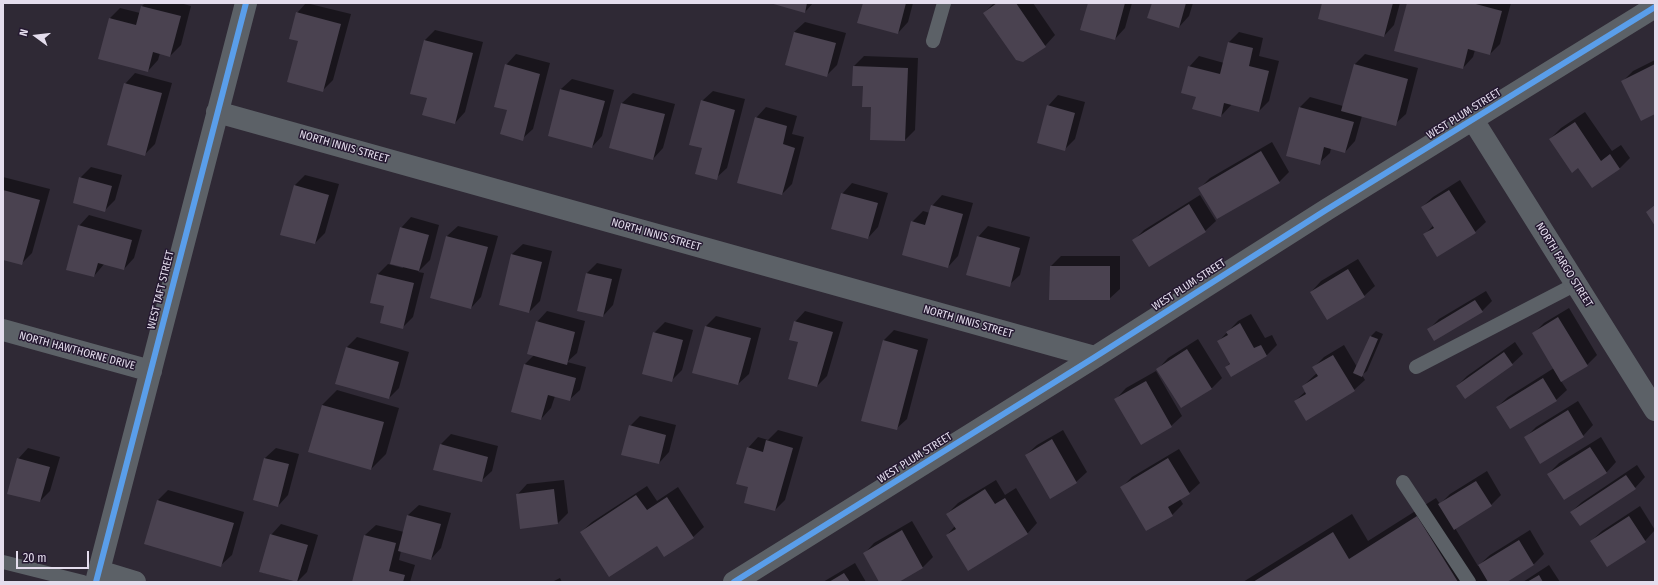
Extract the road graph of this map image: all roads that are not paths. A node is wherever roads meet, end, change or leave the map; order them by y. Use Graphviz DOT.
graph roads {
  1 [pos="246,3"];
  2 [pos="944,3"];
  3 [pos="1655,7"];
  4 [pos="933,41"];
  5 [pos="217,112"];
  6 [pos="1474,120"];
  7 [pos="1576,284"];
  8 [pos="3,330"];
  9 [pos="1095,358"];
  10 [pos="1416,367"];
  11 [pos="151,371"];
  12 [pos="1655,410"];
  13 [pos="1403,482"];
  14 [pos="3,562"];
  15 [pos="92,578"];
  16 [pos="134,582"];
  17 [pos="734,582"];
  18 [pos="1469,582"];
  1 -- 5 [label="street, WEST TAFT STREET"];
  2 -- 4 [label="lane"];
  3 -- 6 [label="street, WEST PLUM STREET"];
  5 -- 9 [label="street, NORTH INNIS STREET"];
  5 -- 11 [label="street, WEST TAFT STREET"];
  6 -- 7 [label="street, NORTH FARGO STREET"];
  6 -- 9 [label="street, WEST PLUM STREET"];
  7 -- 10 [label="lane"];
  7 -- 12 [label="street, NORTH FARGO STREET"];
  8 -- 11 [label="street, NORTH HAWTHORNE DRIVE"];
  9 -- 17 [label="street, WEST PLUM STREET"];
  11 -- 15 [label="street, WEST TAFT STREET"];
  13 -- 18 [label="lane"];
  14 -- 15 [label="lane"];
  15 -- 16 [label="street"];
}
